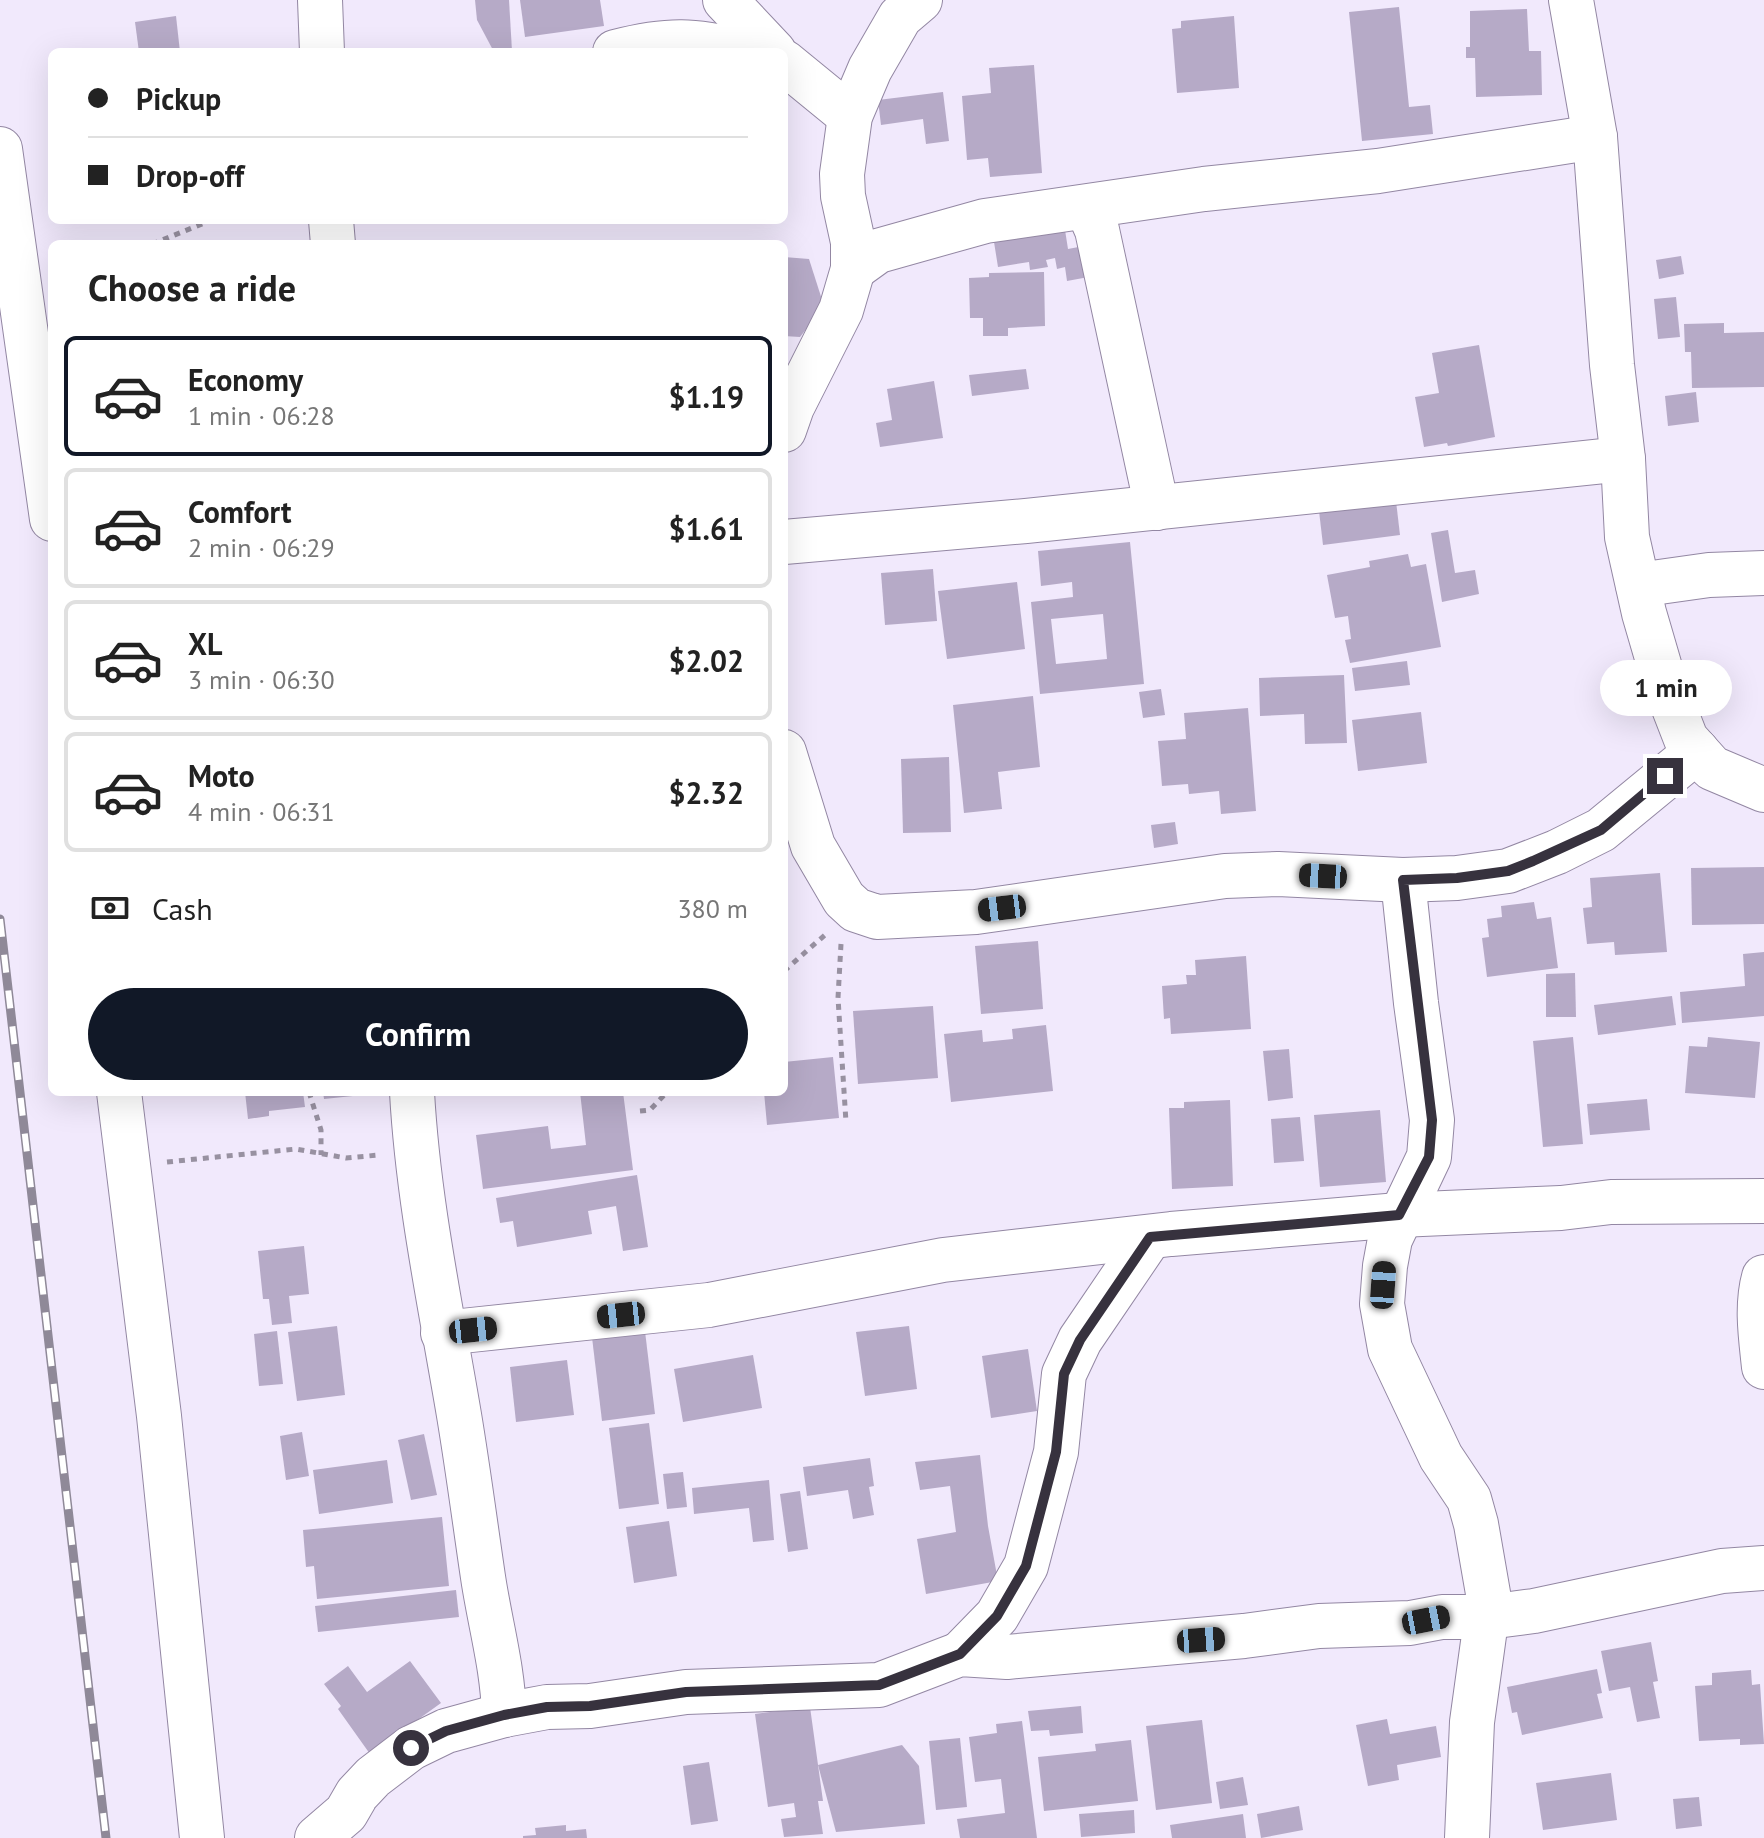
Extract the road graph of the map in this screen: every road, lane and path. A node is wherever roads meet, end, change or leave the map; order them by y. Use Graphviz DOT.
graph roads {
  1 [pos="320,0"];
  2 [pos="725,0"];
  3 [pos="920,0"];
  4 [pos="1571,0"];
  5 [pos="322,48"];
  6 [pos="632,48"];
  7 [pos="730,48"];
  8 [pos="770,48"];
  9 [pos="788,65"];
  10 [pos="850,116"];
  11 [pos="1595,137"];
  12 [pos="0,149"];
  13 [pos="1087,207"];
  14 [pos="202,224"];
  15 [pos="162,240"];
  16 [pos="853,269"];
  17 [pos="788,420"];
  18 [pos="1623,459"];
  19 [pos="48,469"];
  20 [pos="1157,508"];
  21 [pos="788,542"];
  22 [pos="1764,573"];
  23 [pos="1638,585"];
  24 [pos="1697,751"];
  25 [pos="788,765"];
  26 [pos="1764,790"];
  27 [pos="1403,880"];
  28 [pos="843,910"];
  29 [pos="0,919"];
  30 [pos="788,967"];
  31 [pos="119,1096"];
  32 [pos="310,1096"];
  33 [pos="412,1096"];
  34 [pos="663,1096"];
  35 [pos="640,1111"];
  36 [pos="846,1122"];
  37 [pos="415,1151"];
  38 [pos="321,1155"];
  39 [pos="127,1167"];
  40 [pos="1764,1201"];
  41 [pos="1399,1215"];
  42 [pos="1150,1237"];
  43 [pos="1764,1277"];
  44 [pos="443,1333"];
  45 [pos="1764,1367"];
  46 [pos="1764,1568"];
  47 [pos="1488,1617"];
  48 [pos="960,1654"];
  49 [pos="504,1715"];
  50 [pos="106,1838"];
  51 [pos="202,1838"];
  52 [pos="317,1838"];
  53 [pos="1467,1838"];
  1 -- 5 [label="street"];
  2 -- 8 [label="street"];
  3 -- 10 [label="street"];
  4 -- 11 [label="street"];
  6 -- 7 [label="street"];
  9 -- 10 [label="street"];
  10 -- 16 [label="street"];
  11 -- 13 [label="street"];
  11 -- 18 [label="street"];
  12 -- 19 [label="street"];
  13 -- 16 [label="street"];
  13 -- 20 [label="street"];
  14 -- 15 [label="path"];
  16 -- 17 [label="street"];
  18 -- 20 [label="street"];
  18 -- 23 [label="street"];
  20 -- 21 [label="street"];
  22 -- 23 [label="street"];
  23 -- 24 [label="street"];
  24 -- 26 [label="street"];
  24 -- 27 [label="street"];
  25 -- 28 [label="street"];
  27 -- 28 [label="street"];
  27 -- 41 [label="street"];
  28 -- 30 [label="path"];
  28 -- 36 [label="path"];
  29 -- 50 [label="path"];
  31 -- 39 [label="street"];
  32 -- 38 [label="path"];
  33 -- 37 [label="street"];
  34 -- 35 [label="path"];
  37 -- 38 [label="path"];
  37 -- 44 [label="street"];
  38 -- 39 [label="path"];
  39 -- 51 [label="street"];
  40 -- 41 [label="street"];
  41 -- 42 [label="street"];
  41 -- 47 [label="street"];
  42 -- 44 [label="street"];
  42 -- 48 [label="street"];
  43 -- 45 [label="street"];
  44 -- 49 [label="street"];
  46 -- 47 [label="street"];
  47 -- 48 [label="street"];
  47 -- 53 [label="street"];
  48 -- 49 [label="street"];
  49 -- 52 [label="street"];
}
